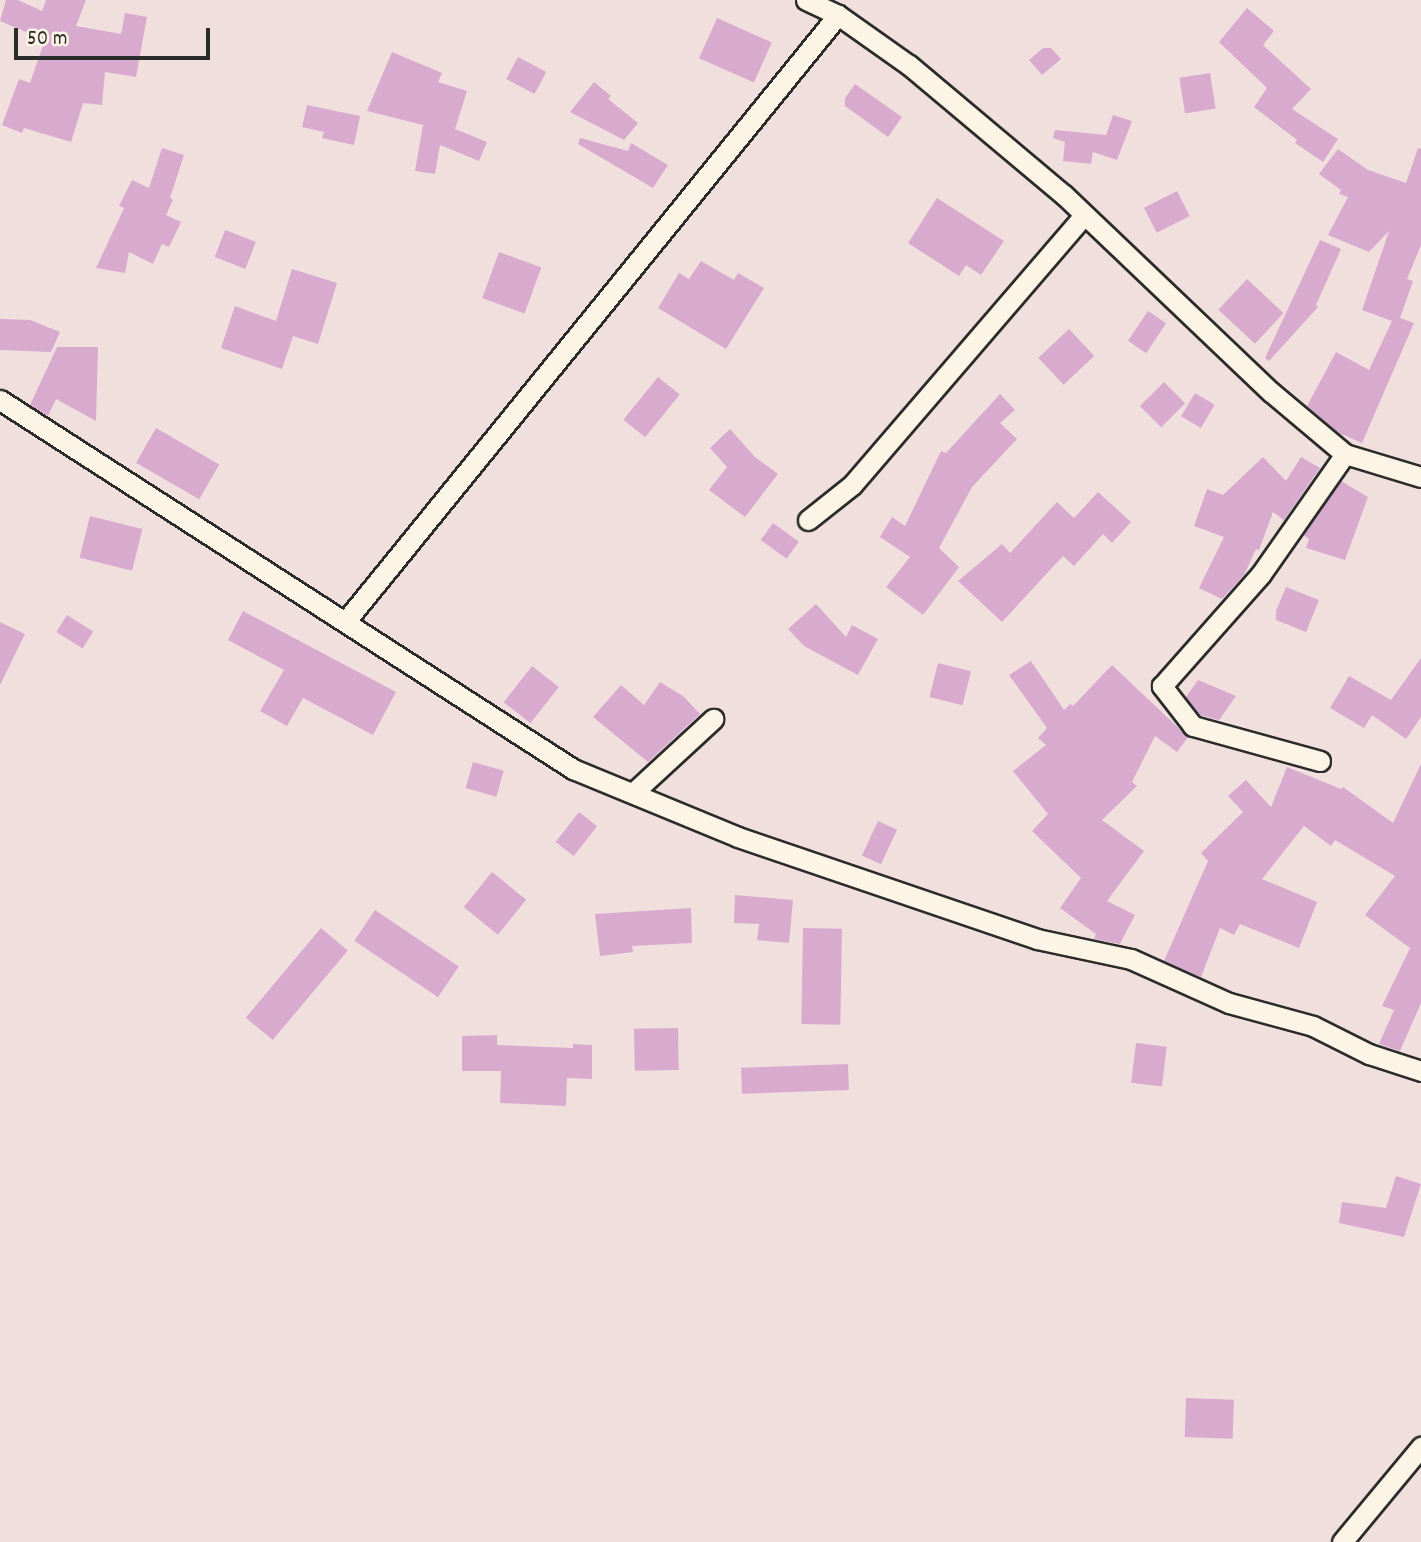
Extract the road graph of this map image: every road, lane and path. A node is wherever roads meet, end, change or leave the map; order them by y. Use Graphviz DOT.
graph roads {
  1 [pos="806,0"];
  2 [pos="838,15"];
  3 [pos="1084,215"];
  4 [pos="0,400"];
  5 [pos="1345,454"];
  6 [pos="1421,477"];
  7 [pos="808,520"];
  8 [pos="345,622"];
  9 [pos="713,719"];
  10 [pos="1320,761"];
  11 [pos="634,792"];
  12 [pos="1421,1071"];
  13 [pos="1421,1447"];
  14 [pos="1342,1542"];
  1 -- 2 [label="street"];
  2 -- 3 [label="street"];
  2 -- 8 [label="street"];
  3 -- 5 [label="street"];
  3 -- 7 [label="street"];
  4 -- 8 [label="street"];
  5 -- 6 [label="street"];
  5 -- 10 [label="street"];
  8 -- 11 [label="street"];
  9 -- 11 [label="street"];
  11 -- 12 [label="street"];
  13 -- 14 [label="street"];
}
